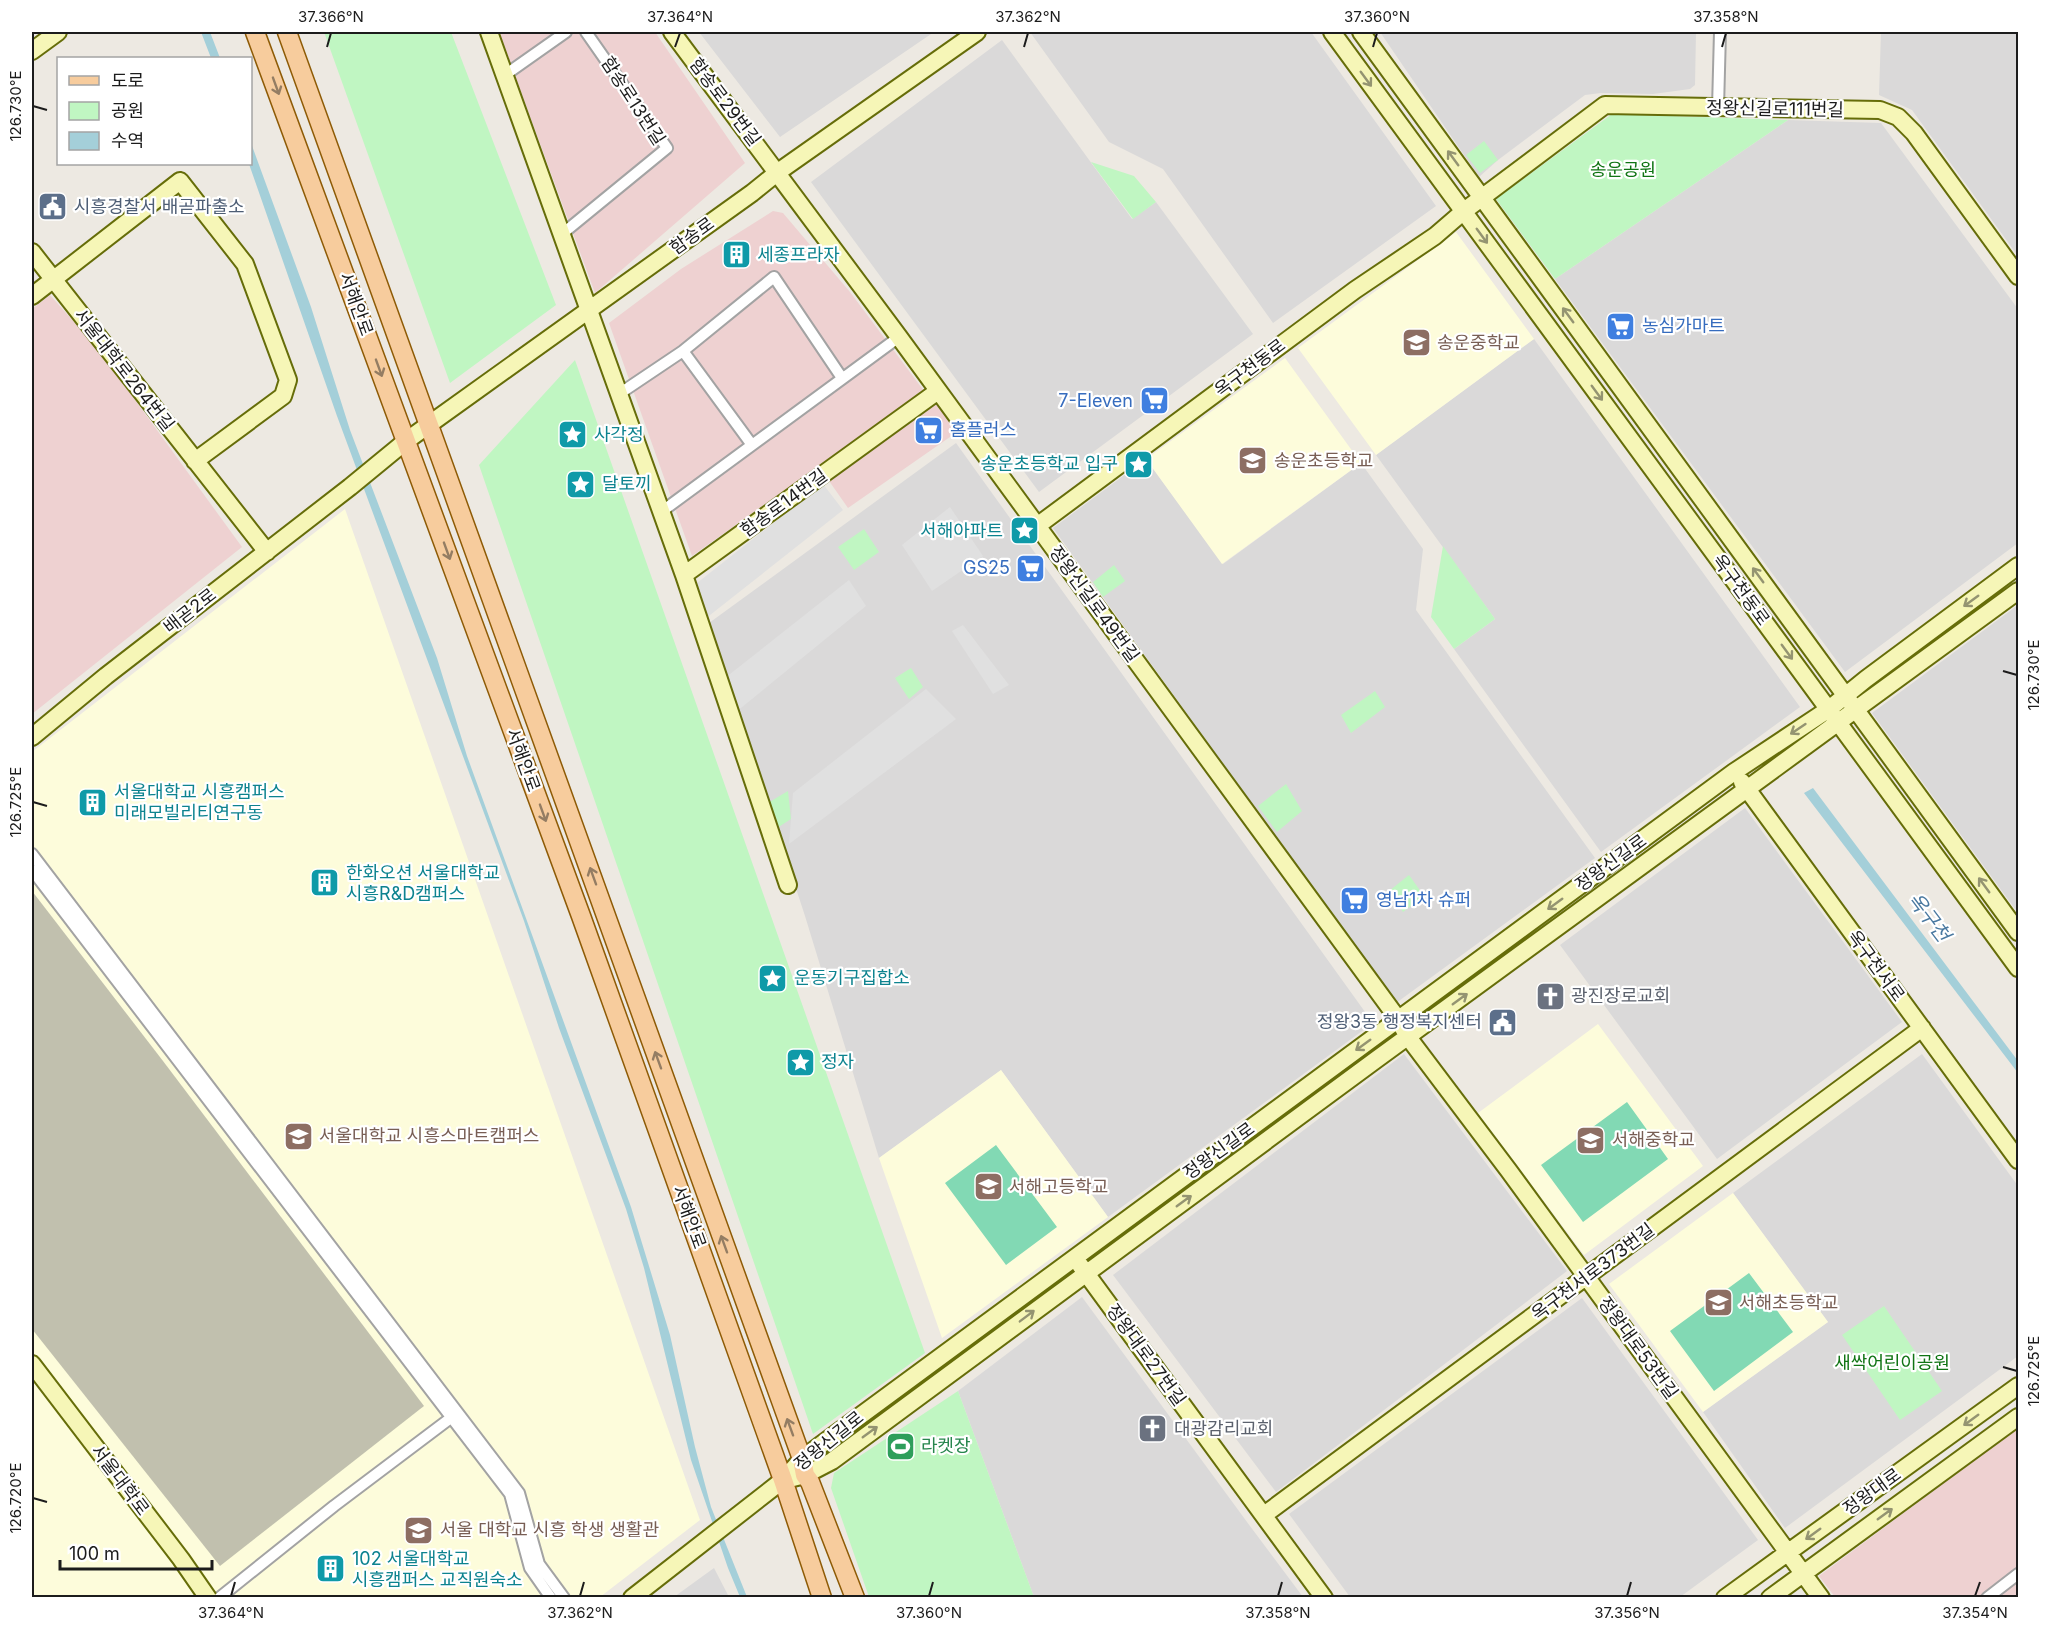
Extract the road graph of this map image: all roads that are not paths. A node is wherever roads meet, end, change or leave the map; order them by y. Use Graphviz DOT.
graph roads {
  1 [pos="58,32"];
  2 [pos="255,32"];
  3 [pos="287,32"];
  4 [pos="489,32"];
  5 [pos="566,32"];
  6 [pos="586,32"];
  7 [pos="672,32"];
  8 [pos="977,32"];
  9 [pos="1332,32"];
  10 [pos="1361,32"];
  11 [pos="1720,32"];
  12 [pos="32,51"];
  13 [pos="505,75"];
  14 [pos="1718,108"];
  15 [pos="778,172"];
  16 [pos="1482,197"];
  17 [pos="1464,211"];
  18 [pos="562,234"];
  19 [pos="32,252"];
  20 [pos="2019,276"];
  21 [pos="53,280"];
  22 [pos="32,296"];
  23 [pos="589,311"];
  24 [pos="899,337"];
  25 [pos="683,351"];
  26 [pos="842,378"];
  27 [pos="938,392"];
  28 [pos="619,394"];
  29 [pos="429,424"];
  30 [pos="406,441"];
  31 [pos="752,445"];
  32 [pos="195,461"];
  33 [pos="661,512"];
  34 [pos="1037,526"];
  35 [pos="267,552"];
  36 [pos="2019,566"];
  37 [pos="684,575"];
  38 [pos="2019,591"];
  39 [pos="1846,696"];
  40 [pos="1856,710"];
  41 [pos="1834,716"];
  42 [pos="32,736"];
  43 [pos="1734,772"];
  44 [pos="1748,789"];
  45 [pos="32,854"];
  46 [pos="32,870"];
  47 [pos="788,885"];
  48 [pos="2019,932"];
  49 [pos="2018,967"];
  50 [pos="1398,1019"];
  51 [pos="1922,1028"];
  52 [pos="1408,1037"];
  53 [pos="2019,1160"];
  54 [pos="1074,1257"];
  55 [pos="1086,1273"];
  56 [pos="1586,1277"];
  57 [pos="32,1364"];
  58 [pos="2019,1386"];
  59 [pos="454,1415"];
  60 [pos="2019,1417"];
  61 [pos="805,1472"];
  62 [pos="785,1485"];
  63 [pos="1264,1515"];
  64 [pos="1788,1552"];
  65 [pos="1803,1573"];
  66 [pos="2019,1574"];
  67 [pos="208,1598"];
  68 [pos="219,1598"];
  69 [pos="551,1598"];
  70 [pos="564,1598"];
  71 [pos="632,1598"];
  72 [pos="822,1598"];
  73 [pos="832,1598"];
  74 [pos="844,1598"];
  75 [pos="855,1598"];
  76 [pos="1324,1598"];
  77 [pos="1725,1598"];
  78 [pos="1770,1598"];
  79 [pos="1821,1598"];
  80 [pos="1987,1598"];
  1 -- 12 [label="street"];
  2 -- 30 [label="main road, 서해안로, one-way"];
  3 -- 29 [label="main road, 서해안로"];
  4 -- 13 [label="street"];
  5 -- 13 [label="street"];
  6 -- 18 [label="street, 함송로13번길"];
  7 -- 15 [label="street, 함송로29번길"];
  8 -- 15 [label="street, 함송로"];
  9 -- 17 [label="street, 옥구천동로, one-way"];
  16 -- 10 [label="street, 옥구천동로, one-way"];
  11 -- 14 [label="street"];
  13 -- 18 [label="street"];
  14 -- 16 [label="street, 정왕신길로111번길"];
  14 -- 20 [label="street, 정왕신길로111번길"];
  15 -- 23 [label="street, 함송로"];
  15 -- 24 [label="street, 정왕신길로49번길"];
  16 -- 17 [label="street, 옥구천동로"];
  39 -- 16 [label="street, 옥구천동로, one-way"];
  17 -- 34 [label="street, 옥구천동로"];
  17 -- 41 [label="street, 옥구천동로, one-way"];
  18 -- 23 [label="street"];
  19 -- 21 [label="street, 서울대학로264번길"];
  21 -- 22 [label="street"];
  21 -- 32 [label="street, 서울대학로264번길"];
  21 -- 32 [label="street"];
  23 -- 28 [label="street"];
  23 -- 29 [label="street, 함송로"];
  24 -- 26 [label="street"];
  24 -- 27 [label="street, 정왕신길로49번길"];
  25 -- 26 [label="street"];
  25 -- 28 [label="street"];
  25 -- 31 [label="street"];
  26 -- 31 [label="street"];
  27 -- 34 [label="street, 정왕신길로49번길"];
  27 -- 37 [label="street, 함송로14번길"];
  28 -- 33 [label="street"];
  29 -- 30 [label="street, 함송로"];
  61 -- 29 [label="main road, 서해안로, one-way"];
  30 -- 35 [label="street, 배곧2로"];
  30 -- 62 [label="main road, 서해안로, one-way"];
  31 -- 33 [label="street"];
  32 -- 35 [label="street, 서울대학로264번길"];
  33 -- 37 [label="street"];
  34 -- 50 [label="street, 정왕신길로49번길"];
  35 -- 42 [label="street, 배곧2로"];
  36 -- 39 [label="street, 정왕신길로, one-way"];
  37 -- 47 [label="street"];
  38 -- 40 [label="street, 정왕신길로"];
  39 -- 40 [label="street, 옥구천동로"];
  39 -- 41 [label="street, 정왕신길로"];
  40 -- 41 [label="street, 정왕신길로"];
  48 -- 40 [label="street, 옥구천동로, one-way"];
  41 -- 43 [label="street, 정왕신길로, one-way"];
  41 -- 44 [label="street, 정왕신길로"];
  41 -- 49 [label="street, 옥구천동로"];
  43 -- 44 [label="street, 옥구천서로"];
  43 -- 50 [label="street, 정왕신길로, one-way"];
  44 -- 51 [label="street, 옥구천서로"];
  52 -- 44 [label="street, 정왕신길로, one-way"];
  45 -- 59 [label="street"];
  46 -- 59 [label="street"];
  50 -- 52 [label="street, 정왕신길로49번길"];
  50 -- 54 [label="street, 정왕신길로, one-way"];
  51 -- 53 [label="street, 옥구천서로"];
  51 -- 56 [label="street, 옥구천서로373번길"];
  55 -- 52 [label="street, 정왕신길로, one-way"];
  52 -- 56 [label="street, 정왕대로53번길"];
  54 -- 55 [label="street, 정왕대로27번길"];
  54 -- 61 [label="street, 정왕신길로"];
  61 -- 55 [label="street, 정왕신길로, one-way"];
  55 -- 63 [label="street, 정왕대로27번길"];
  56 -- 63 [label="street, 옥구천서로373번길"];
  56 -- 64 [label="street, 정왕대로53번길"];
  57 -- 67 [label="street, 서울대학로"];
  58 -- 64 [label="street, 정왕대로, one-way"];
  59 -- 68 [label="street"];
  59 -- 69 [label="street"];
  59 -- 70 [label="street"];
  65 -- 60 [label="street, 정왕대로, one-way"];
  61 -- 62 [label="street, 정왕신길로"];
  61 -- 74 [label="main road, 서해안로"];
  61 -- 75 [label="main road, 서해안로"];
  62 -- 71 [label="street"];
  62 -- 72 [label="main road, 서해안로"];
  62 -- 73 [label="main road, 서해안로"];
  63 -- 76 [label="street, 정왕대로27번길"];
  64 -- 65 [label="street, 정왕대로53번길"];
  64 -- 77 [label="street, 정왕대로"];
  65 -- 78 [label="street, 정왕대로"];
  65 -- 79 [label="street, 정왕대로53번길"];
  66 -- 80 [label="street"];
}
